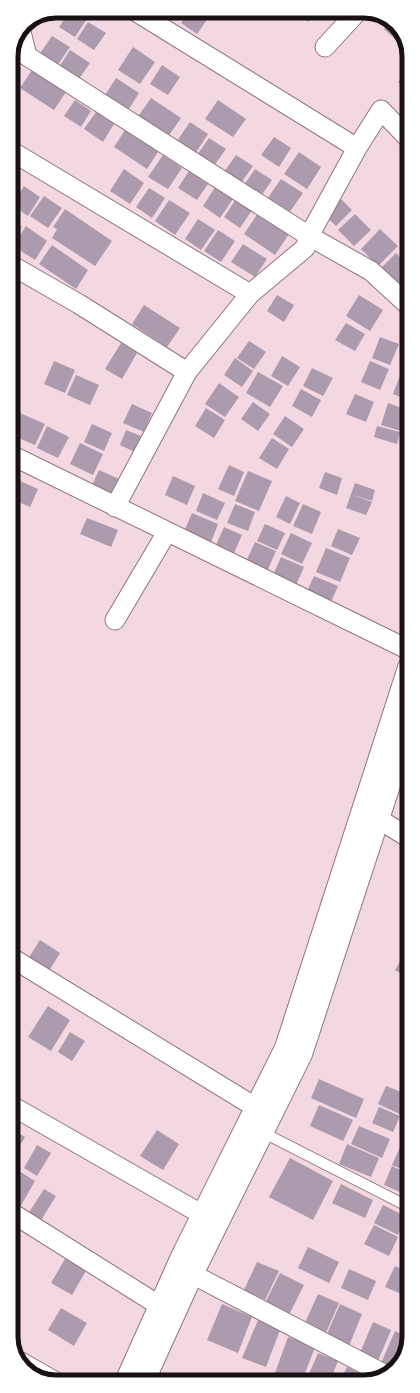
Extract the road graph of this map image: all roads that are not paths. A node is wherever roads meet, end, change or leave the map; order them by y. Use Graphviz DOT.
graph roads {
  1 [pos="146,18"];
  2 [pos="352,18"];
  3 [pos="23,38"];
  4 [pos="325,47"];
  5 [pos="402,132"];
  6 [pos="357,148"];
  7 [pos="18,155"];
  8 [pos="309,236"];
  9 [pos="18,269"];
  10 [pos="250,294"];
  11 [pos="402,300"];
  12 [pos="187,372"];
  13 [pos="18,458"];
  14 [pos="115,507"];
  15 [pos="167,532"];
  16 [pos="115,620"];
  17 [pos="402,647"];
  18 [pos="402,691"];
  19 [pos="402,740"];
  20 [pos="370,814"];
  21 [pos="402,834"];
  22 [pos="18,962"];
  23 [pos="18,1109"];
  24 [pos="263,1118"];
  25 [pos="402,1203"];
  26 [pos="203,1215"];
  27 [pos="18,1216"];
  28 [pos="192,1274"];
  29 [pos="160,1306"];
  30 [pos="154,1338"];
  31 [pos="379,1372"];
  32 [pos="130,1375"];
  33 [pos="145,1375"];
  1 -- 6 [label="street"];
  2 -- 4 [label="street"];
  3 -- 8 [label="street"];
  5 -- 6 [label="street"];
  6 -- 8 [label="street"];
  7 -- 10 [label="street"];
  8 -- 10 [label="street"];
  8 -- 11 [label="street"];
  9 -- 12 [label="street"];
  10 -- 12 [label="street"];
  12 -- 14 [label="street"];
  13 -- 14 [label="street"];
  14 -- 15 [label="street"];
  15 -- 16 [label="street"];
  15 -- 17 [label="street"];
  18 -- 20 [label="main road"];
  19 -- 20 [label="main road"];
  20 -- 21 [label="street"];
  20 -- 24 [label="main road"];
  22 -- 24 [label="street"];
  23 -- 26 [label="street"];
  24 -- 25 [label="lane"];
  24 -- 26 [label="main road"];
  24 -- 28 [label="main road"];
  26 -- 29 [label="main road"];
  27 -- 29 [label="street"];
  28 -- 30 [label="main road"];
  28 -- 31 [label="street"];
  29 -- 30 [label="main road"];
  30 -- 32 [label="main road"];
  30 -- 33 [label="main road"];
}
